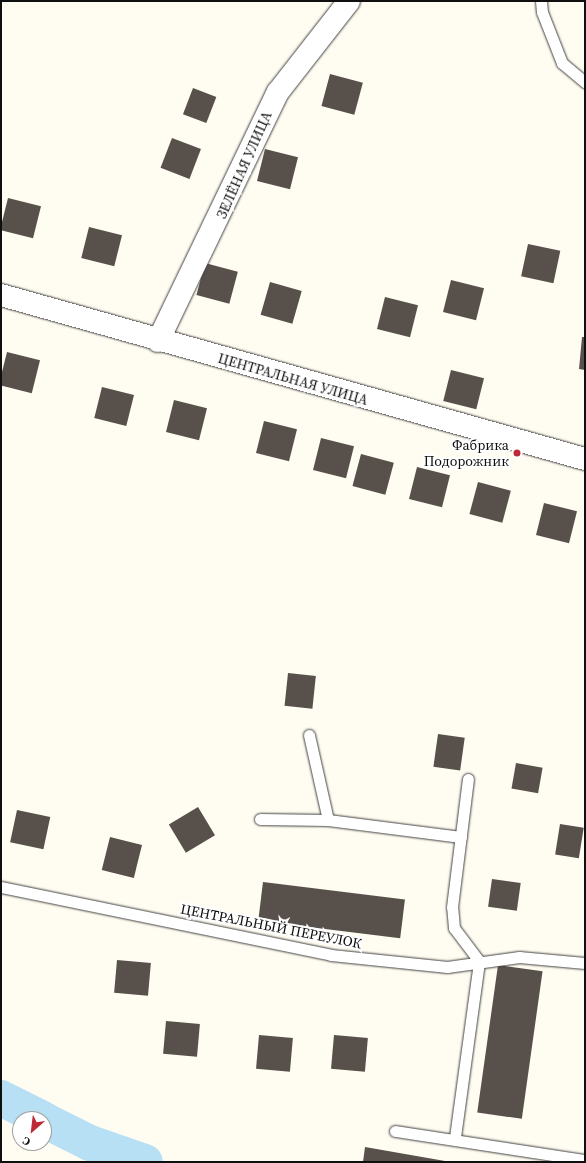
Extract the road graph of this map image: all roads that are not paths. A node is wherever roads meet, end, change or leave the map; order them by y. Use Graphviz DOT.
graph roads {
  1 [pos="349,1"];
  2 [pos="541,1"];
  3 [pos="585,82"];
  4 [pos="1,295"];
  5 [pos="158,341"];
  6 [pos="585,460"];
  7 [pos="309,735"];
  8 [pos="468,779"];
  9 [pos="260,818"];
  10 [pos="328,820"];
  11 [pos="461,838"];
  12 [pos="1,887"];
  13 [pos="479,961"];
  14 [pos="585,963"];
  15 [pos="395,1131"];
  16 [pos="455,1137"];
  17 [pos="585,1160"];
  1 -- 5 [label="street, ЗЕЛЁНАЯ УЛИЦА"];
  2 -- 3 [label="lane"];
  4 -- 5 [label="street, ЦЕНТРАЛЬНАЯ УЛИЦА"];
  5 -- 6 [label="street, ЦЕНТРАЛЬНАЯ УЛИЦА"];
  7 -- 10 [label="lane"];
  8 -- 11 [label="lane"];
  9 -- 10 [label="lane"];
  10 -- 11 [label="lane"];
  11 -- 13 [label="lane"];
  12 -- 13 [label="lane, ЦЕНТРАЛЬНЫЙ ПЕРЕУЛОК"];
  13 -- 14 [label="lane, ЦЕНТРАЛЬНЫЙ ПЕРЕУЛОК"];
  13 -- 16 [label="lane"];
  15 -- 16 [label="lane"];
  16 -- 17 [label="lane"];
}
